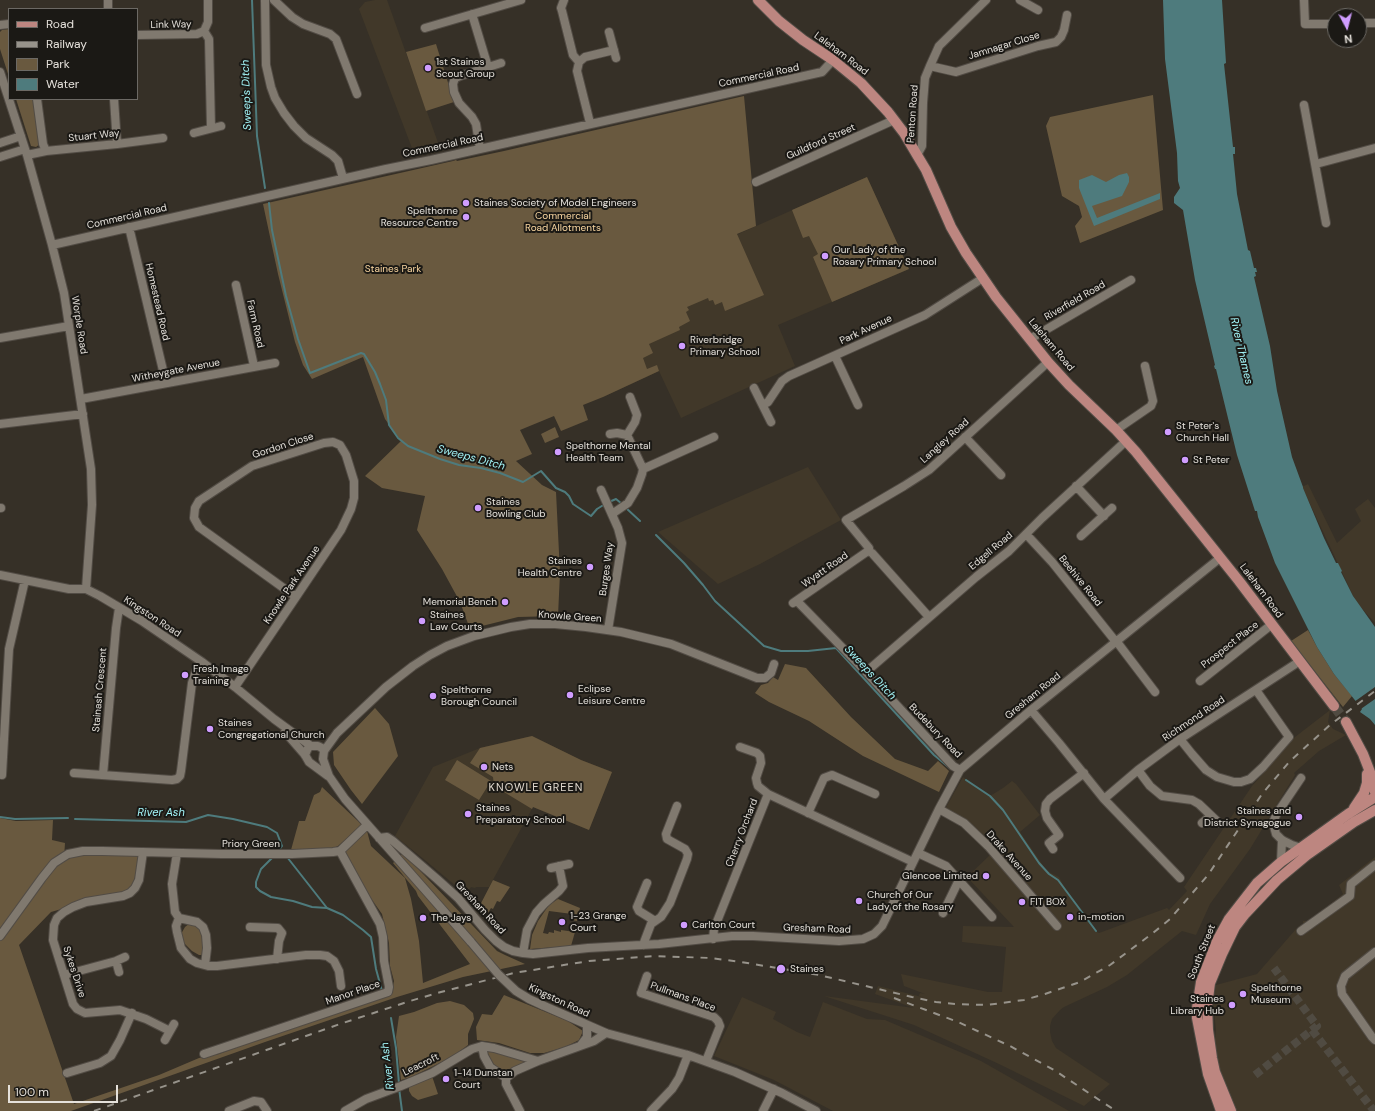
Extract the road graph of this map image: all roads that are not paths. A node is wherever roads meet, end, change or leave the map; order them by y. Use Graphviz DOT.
graph roads {
  1 [pos="208,0"];
  2 [pos="265,0"];
  3 [pos="274,0"];
  4 [pos="521,0"];
  5 [pos="564,0"];
  6 [pos="758,0"];
  7 [pos="986,0"];
  8 [pos="1020,0"];
  9 [pos="1304,0"];
  10 [pos="283,10"];
  11 [pos="1038,10"];
  12 [pos="472,14"];
  13 [pos="1067,15"];
  14 [pos="265,21"];
  15 [pos="1327,24"];
  16 [pos="436,25"];
  17 [pos="425,28"];
  18 [pos="204,31"];
  19 [pos="609,32"];
  20 [pos="438,34"];
  21 [pos="138,35"];
  22 [pos="833,60"];
  23 [pos="578,62"];
  24 [pos="501,63"];
  25 [pos="930,66"];
  26 [pos="488,67"];
  27 [pos="0,72"];
  28 [pos="357,94"];
  29 [pos="8,96"];
  30 [pos="9,100"];
  31 [pos="37,100"];
  32 [pos="114,100"];
  33 [pos="1304,105"];
  34 [pos="894,120"];
  35 [pos="590,124"];
  36 [pos="221,126"];
  37 [pos="211,128"];
  38 [pos="194,132"];
  39 [pos="21,136"];
  40 [pos="163,138"];
  41 [pos="0,143"];
  42 [pos="117,144"];
  43 [pos="480,148"];
  44 [pos="1375,148"];
  45 [pos="46,151"];
  46 [pos="26,152"];
  47 [pos="917,154"];
  48 [pos="0,157"];
  49 [pos="1316,164"];
  50 [pos="342,178"];
  51 [pos="756,182"];
  52 [pos="1326,223"];
  53 [pos="129,226"];
  54 [pos="52,245"];
  55 [pos="982,278"];
  56 [pos="1131,280"];
  57 [pos="236,285"];
  58 [pos="69,326"];
  59 [pos="0,338"];
  60 [pos="1030,339"];
  61 [pos="835,356"];
  62 [pos="1048,362"];
  63 [pos="275,363"];
  64 [pos="254,366"];
  65 [pos="1145,366"];
  66 [pos="166,383"];
  67 [pos="754,388"];
  68 [pos="630,398"];
  69 [pos="81,399"];
  70 [pos="763,405"];
  71 [pos="858,405"];
  72 [pos="83,414"];
  73 [pos="771,422"];
  74 [pos="0,424"];
  75 [pos="1116,430"];
  76 [pos="610,434"];
  77 [pos="626,435"];
  78 [pos="714,437"];
  79 [pos="966,437"];
  80 [pos="1126,441"];
  81 [pos="643,469"];
  82 [pos="1001,475"];
  83 [pos="1076,486"];
  84 [pos="355,489"];
  85 [pos="602,492"];
  86 [pos="1112,508"];
  87 [pos="612,514"];
  88 [pos="1104,516"];
  89 [pos="1026,534"];
  90 [pos="1081,536"];
  91 [pos="868,551"];
  92 [pos="1220,558"];
  93 [pos="0,575"];
  94 [pos="25,580"];
  95 [pos="86,589"];
  96 [pos="296,597"];
  97 [pos="795,603"];
  98 [pos="119,608"];
  99 [pos="929,618"];
  100 [pos="1271,625"];
  101 [pos="608,630"];
  102 [pos="1116,642"];
  103 [pos="1300,661"];
  104 [pos="202,662"];
  105 [pos="774,664"];
  106 [pos="866,672"];
  107 [pos="1200,681"];
  108 [pos="235,687"];
  109 [pos="1256,690"];
  110 [pos="1155,692"];
  111 [pos="1334,706"];
  112 [pos="1031,710"];
  113 [pos="274,719"];
  114 [pos="1346,722"];
  115 [pos="1180,739"];
  116 [pos="2,744"];
  117 [pos="740,747"];
  118 [pos="319,751"];
  119 [pos="305,755"];
  120 [pos="313,764"];
  121 [pos="960,770"];
  122 [pos="1138,770"];
  123 [pos="1371,771"];
  124 [pos="74,773"];
  125 [pos="1084,773"];
  126 [pos="2,775"];
  127 [pos="103,775"];
  128 [pos="329,776"];
  129 [pos="1301,778"];
  130 [pos="1375,792"];
  131 [pos="768,794"];
  132 [pos="875,794"];
  133 [pos="1375,797"];
  134 [pos="1104,799"];
  135 [pos="677,806"];
  136 [pos="939,809"];
  137 [pos="1375,810"];
  138 [pos="808,813"];
  139 [pos="1348,814"];
  140 [pos="1211,816"];
  141 [pos="1202,823"];
  142 [pos="1219,824"];
  143 [pos="367,825"];
  144 [pos="379,838"];
  145 [pos="1282,840"];
  146 [pos="1301,848"];
  147 [pos="1053,849"];
  148 [pos="340,851"];
  149 [pos="143,852"];
  150 [pos="177,853"];
  151 [pos="918,853"];
  152 [pos="913,862"];
  153 [pos="1281,862"];
  154 [pos="569,864"];
  155 [pos="1375,865"];
  156 [pos="1180,878"];
  157 [pos="959,880"];
  158 [pos="647,882"];
  159 [pos="943,913"];
  160 [pos="992,917"];
  161 [pos="179,918"];
  162 [pos="655,921"];
  163 [pos="1057,926"];
  164 [pos="250,927"];
  165 [pos="1301,931"];
  166 [pos="0,936"];
  167 [pos="713,939"];
  168 [pos="643,945"];
  169 [pos="1375,952"];
  170 [pos="523,953"];
  171 [pos="125,956"];
  172 [pos="278,958"];
  173 [pos="116,960"];
  174 [pos="205,965"];
  175 [pos="119,972"];
  176 [pos="64,975"];
  177 [pos="647,976"];
  178 [pos="341,986"];
  179 [pos="132,1013"];
  180 [pos="587,1026"];
  181 [pos="606,1033"];
  182 [pos="165,1040"];
  183 [pos="1375,1040"];
  184 [pos="482,1046"];
  185 [pos="580,1046"];
  186 [pos="204,1054"];
  187 [pos="688,1055"];
  188 [pos="538,1060"];
  189 [pos="706,1061"];
  190 [pos="67,1073"];
  191 [pos="506,1078"];
  192 [pos="774,1089"];
  193 [pos="229,1111"];
  194 [pos="267,1111"];
  195 [pos="345,1111"];
  196 [pos="520,1111"];
  197 [pos="651,1111"];
  198 [pos="763,1111"];
  199 [pos="816,1111"];
  200 [pos="1221,1111"];
  201 [pos="1230,1111"];
  1 -- 18 [label="street"];
  2 -- 14 [label="street"];
  3 -- 10 [label="street"];
  4 -- 12 [label="street"];
  5 -- 23 [label="street"];
  6 -- 22 [label="main road, Laleham Road"];
  7 -- 25 [label="street, Penton Road"];
  8 -- 11 [label="street"];
  9 -- 15 [label="street"];
  10 -- 14 [label="street"];
  10 -- 28 [label="street"];
  12 -- 16 [label="street"];
  12 -- 26 [label="street"];
  13 -- 25 [label="street, Jamnagar Close"];
  14 -- 50 [label="street"];
  16 -- 17 [label="street"];
  16 -- 20 [label="street"];
  18 -- 21 [label="street, Link Way"];
  18 -- 37 [label="street"];
  19 -- 23 [label="street"];
  22 -- 34 [label="main road, Laleham Road"];
  22 -- 35 [label="street, Commercial Road"];
  23 -- 35 [label="street"];
  24 -- 26 [label="street"];
  25 -- 47 [label="street, Penton Road"];
  26 -- 43 [label="street"];
  27 -- 29 [label="street, Worple Road"];
  30 -- 39 [label="street, Worple Road"];
  31 -- 45 [label="street"];
  32 -- 42 [label="street"];
  33 -- 49 [label="street"];
  34 -- 47 [label="main road, Laleham Road"];
  34 -- 51 [label="street, Guildford Street"];
  35 -- 43 [label="street, Commercial Road"];
  36 -- 37 [label="street"];
  37 -- 38 [label="street"];
  39 -- 41 [label="street"];
  39 -- 46 [label="street, Worple Road"];
  40 -- 42 [label="street, Stuart Way"];
  42 -- 45 [label="street, Stuart Way"];
  43 -- 50 [label="street, Commercial Road"];
  44 -- 49 [label="street"];
  45 -- 46 [label="street, Stuart Way"];
  46 -- 48 [label="street, Stuart Way"];
  46 -- 54 [label="street, Worple Road"];
  47 -- 55 [label="main road, Laleham Road"];
  49 -- 52 [label="street"];
  50 -- 53 [label="street, Commercial Road"];
  53 -- 54 [label="street, Commercial Road"];
  53 -- 66 [label="street, Homestead Road"];
  54 -- 58 [label="street, Worple Road"];
  55 -- 60 [label="main road, Laleham Road"];
  55 -- 61 [label="street, Park Avenue"];
  56 -- 60 [label="street, Riverfield Road"];
  57 -- 64 [label="street, Farm Road"];
  58 -- 59 [label="street"];
  58 -- 69 [label="street, Worple Road"];
  60 -- 62 [label="main road, Laleham Road"];
  61 -- 70 [label="street, Park Avenue"];
  61 -- 71 [label="street"];
  62 -- 75 [label="main road, Laleham Road"];
  62 -- 79 [label="street, Langley Road"];
  63 -- 64 [label="street, Witheygate Avenue"];
  64 -- 66 [label="street, Witheygate Avenue"];
  65 -- 75 [label="street"];
  66 -- 69 [label="street, Witheygate Avenue"];
  67 -- 70 [label="street"];
  68 -- 77 [label="street"];
  69 -- 72 [label="street, Worple Road"];
  70 -- 73 [label="street"];
  72 -- 74 [label="street"];
  72 -- 95 [label="street, Worple Road"];
  75 -- 80 [label="main road, Laleham Road"];
  76 -- 77 [label="street"];
  77 -- 81 [label="street"];
  78 -- 81 [label="street"];
  79 -- 82 [label="street"];
  79 -- 91 [label="street, Langley Road"];
  80 -- 83 [label="street, Edgell Road"];
  80 -- 92 [label="main road, Laleham Road"];
  81 -- 87 [label="street"];
  83 -- 88 [label="street"];
  83 -- 89 [label="street, Edgell Road"];
  84 -- 96 [label="street, Knowle Park Avenue"];
  84 -- 96 [label="street, Gordon Close"];
  85 -- 87 [label="street, Burges Way"];
  86 -- 88 [label="street"];
  87 -- 101 [label="street, Burges Way"];
  88 -- 90 [label="street"];
  89 -- 99 [label="street, Edgell Road"];
  89 -- 102 [label="street, Beehive Road"];
  91 -- 97 [label="street, Wyatt Road"];
  91 -- 99 [label="street"];
  92 -- 100 [label="main road, Laleham Road"];
  92 -- 102 [label="street, Gresham Road"];
  93 -- 94 [label="street, Kingston Road"];
  94 -- 95 [label="street, Kingston Road"];
  94 -- 116 [label="street"];
  95 -- 98 [label="street, Kingston Road"];
  96 -- 108 [label="street, Knowle Park Avenue"];
  97 -- 106 [label="street, Budebury Road"];
  98 -- 104 [label="street, Kingston Road"];
  98 -- 127 [label="street, Stainash Crescent"];
  99 -- 106 [label="street, Edgell Road"];
  100 -- 103 [label="main road, Laleham Road"];
  100 -- 107 [label="street, Prospect Place"];
  101 -- 105 [label="street, Knowle Green"];
  101 -- 118 [label="street, Knowle Green"];
  102 -- 110 [label="street, Beehive Road"];
  102 -- 112 [label="street, Gresham Road"];
  103 -- 109 [label="street, Richmond Road"];
  103 -- 111 [label="main road, Laleham Road"];
  104 -- 108 [label="street, Kingston Road"];
  104 -- 127 [label="street"];
  106 -- 121 [label="street, Budebury Road"];
  108 -- 113 [label="street, Kingston Road"];
  109 -- 115 [label="street, Richmond Road"];
  109 -- 115 [label="street"];
  112 -- 121 [label="street, Gresham Road"];
  112 -- 125 [label="street"];
  113 -- 118 [label="street, Kingston Road"];
  113 -- 119 [label="street, Kingston Road"];
  114 -- 123 [label="main road"];
  115 -- 122 [label="street, Richmond Road"];
  116 -- 126 [label="street"];
  117 -- 131 [label="street"];
  118 -- 119 [label="street"];
  118 -- 120 [label="street, Knowle Green"];
  118 -- 128 [label="street, Kingston Road"];
  119 -- 120 [label="street, Kingston Road"];
  120 -- 128 [label="street, Kingston Road"];
  121 -- 136 [label="street, Gresham Road"];
  122 -- 134 [label="street, Richmond Road"];
  122 -- 140 [label="street"];
  123 -- 130 [label="main road"];
  123 -- 139 [label="main road"];
  124 -- 127 [label="street"];
  125 -- 134 [label="street"];
  125 -- 147 [label="street"];
  128 -- 143 [label="street, Kingston Road"];
  129 -- 145 [label="street"];
  131 -- 138 [label="street, Cherry Orchard"];
  131 -- 167 [label="street, Cherry Orchard"];
  132 -- 138 [label="street"];
  133 -- 139 [label="main road, South Street"];
  134 -- 156 [label="street"];
  135 -- 162 [label="street"];
  136 -- 151 [label="street, Gresham Road"];
  136 -- 163 [label="street, Drake Avenue"];
  137 -- 201 [label="main road, South Street"];
  138 -- 152 [label="street, Cherry Orchard"];
  139 -- 146 [label="main road, South Street"];
  140 -- 141 [label="street"];
  140 -- 142 [label="street"];
  143 -- 144 [label="street, Kingston Road"];
  143 -- 148 [label="street"];
  144 -- 170 [label="street, Gresham Road"];
  144 -- 180 [label="street, Kingston Road, bridge"];
  145 -- 146 [label="street"];
  145 -- 153 [label="street"];
  146 -- 153 [label="main road, South Street"];
  148 -- 150 [label="street, Priory Green"];
  148 -- 186 [label="street, Manor Place"];
  149 -- 150 [label="street, Priory Green"];
  149 -- 166 [label="street, Priory Green"];
  149 -- 176 [label="street, Sykes Drive"];
  150 -- 161 [label="street"];
  151 -- 152 [label="street, Gresham Road"];
  151 -- 157 [label="street"];
  152 -- 167 [label="street, Gresham Road"];
  153 -- 200 [label="main road, South Street"];
  154 -- 170 [label="street"];
  155 -- 165 [label="street"];
  157 -- 159 [label="street"];
  157 -- 160 [label="street"];
  158 -- 162 [label="street"];
  161 -- 174 [label="street"];
  161 -- 174 [label="street"];
  162 -- 168 [label="street"];
  164 -- 172 [label="street"];
  167 -- 168 [label="street, Gresham Road"];
  168 -- 170 [label="street, Gresham Road"];
  169 -- 183 [label="street"];
  171 -- 173 [label="street"];
  172 -- 174 [label="street"];
  172 -- 178 [label="street"];
  173 -- 175 [label="street"];
  173 -- 176 [label="street"];
  176 -- 179 [label="street, Sykes Drive"];
  177 -- 189 [label="street, Pullmans Place"];
  179 -- 182 [label="street, Sykes Drive"];
  179 -- 190 [label="street"];
  180 -- 181 [label="street, Kingston Road"];
  180 -- 185 [label="street"];
  181 -- 185 [label="street"];
  181 -- 187 [label="street, Kingston Road"];
  184 -- 188 [label="street"];
  184 -- 191 [label="street"];
  184 -- 195 [label="street, Leacroft"];
  185 -- 188 [label="street"];
  187 -- 189 [label="street, Kingston Road"];
  187 -- 197 [label="street"];
  188 -- 191 [label="street"];
  189 -- 192 [label="street, Kingston Road"];
  191 -- 196 [label="street"];
  192 -- 198 [label="street"];
  192 -- 199 [label="street, Kingston Road"];
  193 -- 194 [label="street"];
}
